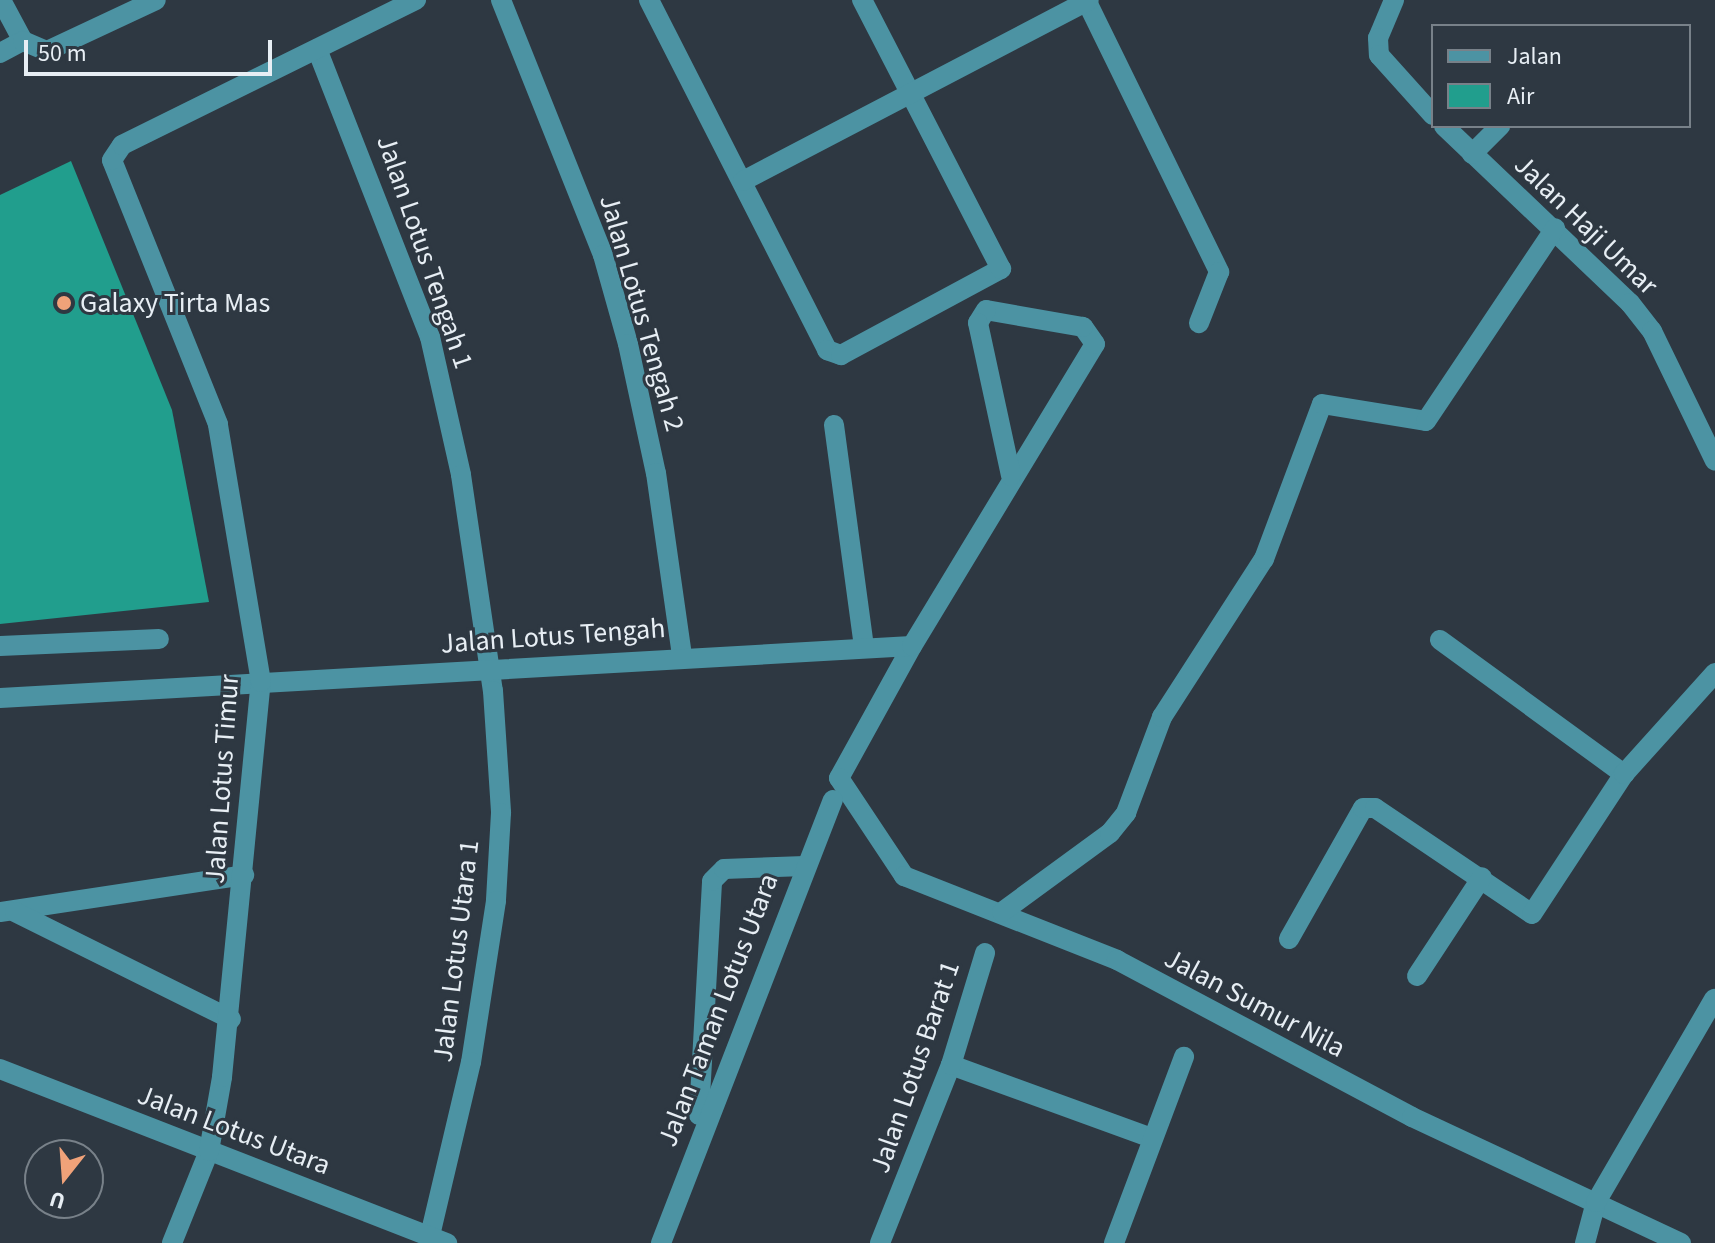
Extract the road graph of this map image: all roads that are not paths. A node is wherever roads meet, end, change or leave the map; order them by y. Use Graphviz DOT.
graph roads {
  1 [pos="1,0"];
  2 [pos="156,0"];
  3 [pos="416,0"];
  4 [pos="501,0"];
  5 [pos="649,0"];
  6 [pos="862,0"];
  7 [pos="1087,0"];
  8 [pos="1394,0"];
  9 [pos="23,41"];
  10 [pos="317,49"];
  11 [pos="0,53"];
  12 [pos="908,94"];
  13 [pos="1431,113"];
  14 [pos="1446,128"];
  15 [pos="1498,128"];
  16 [pos="1472,154"];
  17 [pos="743,181"];
  18 [pos="1555,228"];
  19 [pos="1199,323"];
  20 [pos="834,425"];
  21 [pos="1715,461"];
  22 [pos="1011,475"];
  23 [pos="159,639"];
  24 [pos="1440,640"];
  25 [pos="0,646"];
  26 [pos="912,646"];
  27 [pos="864,647"];
  28 [pos="682,655"];
  29 [pos="490,670"];
  30 [pos="1715,673"];
  31 [pos="261,682"];
  32 [pos="0,698"];
  33 [pos="1624,774"];
  34 [pos="833,800"];
  35 [pos="805,866"];
  36 [pos="244,875"];
  37 [pos="1482,877"];
  38 [pos="8,912"];
  39 [pos="1002,912"];
  40 [pos="1289,939"];
  41 [pos="985,953"];
  42 [pos="1417,976"];
  43 [pos="1714,999"];
  44 [pos="231,1019"];
  45 [pos="1184,1057"];
  46 [pos="951,1065"];
  47 [pos="0,1069"];
  48 [pos="698,1135"];
  49 [pos="1152,1138"];
  50 [pos="209,1151"];
  51 [pos="1596,1202"];
  52 [pos="439,1240"];
  53 [pos="172,1243"];
  54 [pos="661,1243"];
  55 [pos="880,1243"];
  56 [pos="1114,1243"];
  57 [pos="1585,1243"];
  58 [pos="1681,1243"];
  1 -- 9 [label="street"];
  2 -- 9 [label="street"];
  3 -- 10 [label="street"];
  4 -- 28 [label="street, Jalan Lotus Tengah 2"];
  5 -- 17 [label="street"];
  6 -- 12 [label="street"];
  7 -- 12 [label="street"];
  7 -- 19 [label="street"];
  8 -- 13 [label="street"];
  9 -- 11 [label="street"];
  10 -- 29 [label="street, Jalan Lotus Tengah 1"];
  10 -- 31 [label="street, Jalan Lotus Timur"];
  12 -- 17 [label="street"];
  12 -- 17 [label="street"];
  14 -- 16 [label="street, Jalan Haji Umar"];
  15 -- 16 [label="street"];
  16 -- 18 [label="street, Jalan Haji Umar"];
  18 -- 21 [label="street, Jalan Haji Umar"];
  18 -- 39 [label="street"];
  20 -- 27 [label="street"];
  22 -- 22 [label="street"];
  22 -- 26 [label="street"];
  23 -- 25 [label="street"];
  24 -- 33 [label="street"];
  26 -- 27 [label="street, Jalan Lotus Tengah"];
  26 -- 39 [label="street, Jalan Sumur Nila"];
  27 -- 28 [label="street, Jalan Lotus Tengah"];
  28 -- 29 [label="street, Jalan Lotus Tengah"];
  29 -- 31 [label="street, Jalan Lotus Tengah"];
  29 -- 52 [label="street, Jalan Lotus Utara 1"];
  30 -- 33 [label="street"];
  31 -- 32 [label="street, Jalan Lotus Tengah"];
  31 -- 36 [label="street, Jalan Lotus Timur"];
  33 -- 37 [label="street"];
  34 -- 35 [label="street, Jalan Taman Lotus Utara"];
  35 -- 48 [label="street, Jalan Taman Lotus Utara"];
  35 -- 48 [label="street"];
  36 -- 38 [label="street"];
  36 -- 44 [label="street, Jalan Lotus Timur"];
  37 -- 40 [label="street"];
  37 -- 42 [label="street"];
  38 -- 44 [label="street"];
  39 -- 51 [label="street, Jalan Sumur Nila"];
  41 -- 46 [label="street, Jalan Lotus Barat 1"];
  43 -- 51 [label="street"];
  44 -- 50 [label="street, Jalan Lotus Timur"];
  45 -- 49 [label="street"];
  46 -- 49 [label="street"];
  46 -- 55 [label="street, Jalan Lotus Barat 1"];
  47 -- 50 [label="street, Jalan Lotus Utara"];
  48 -- 54 [label="street, Jalan Taman Lotus Utara"];
  49 -- 56 [label="street"];
  50 -- 52 [label="street, Jalan Lotus Utara"];
  50 -- 53 [label="street, Jalan Lotus Timur"];
  51 -- 57 [label="street"];
  51 -- 58 [label="street, Jalan Sumur Nila"];
}
